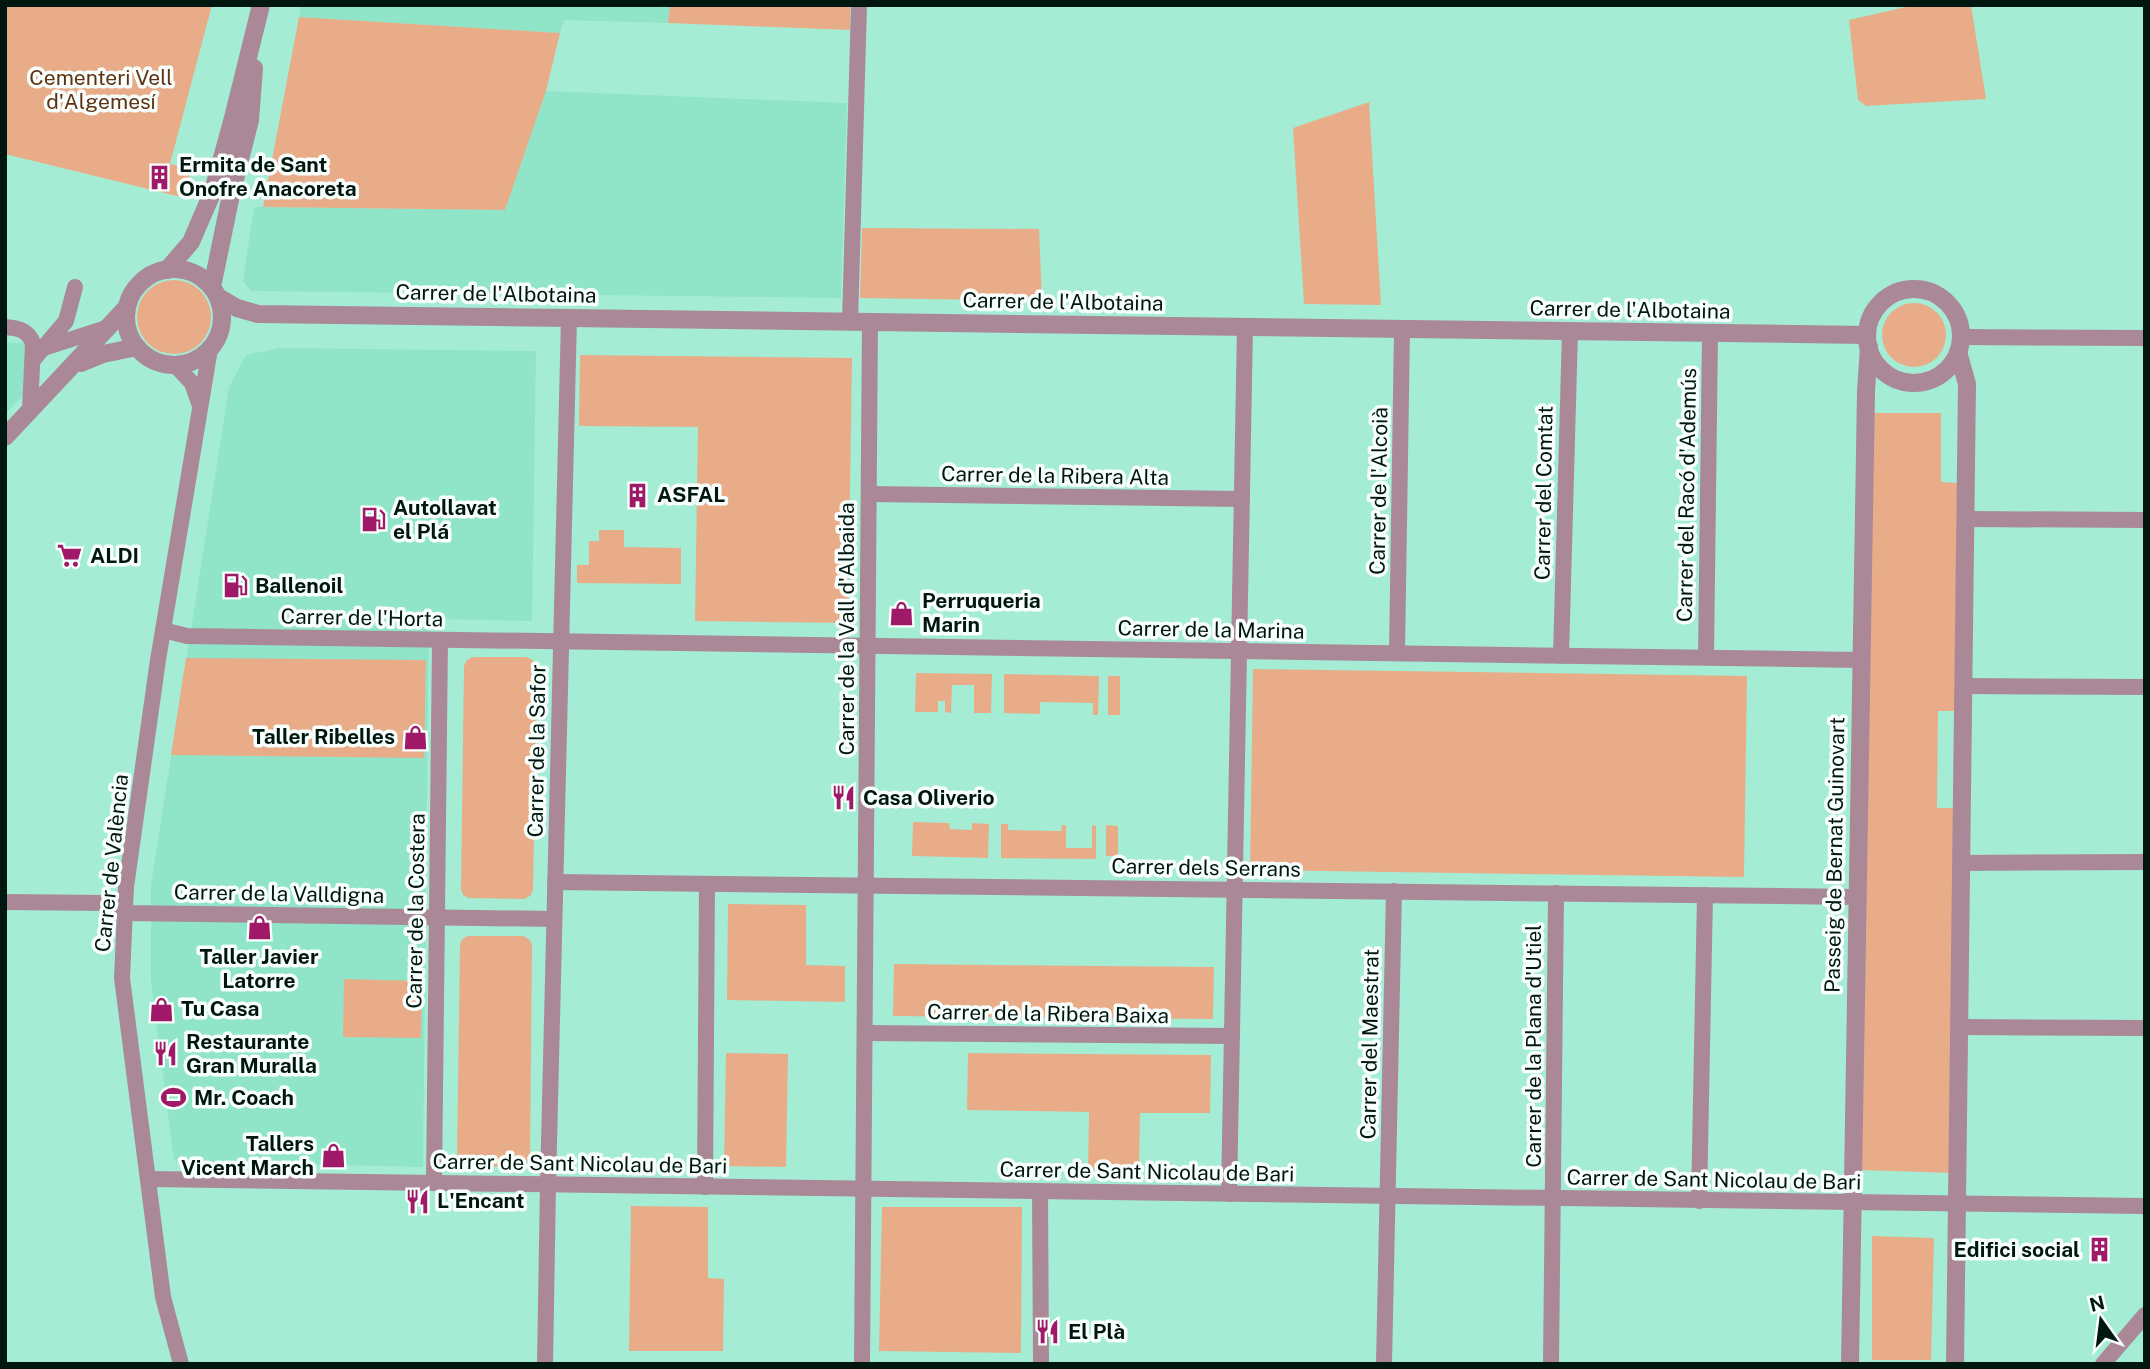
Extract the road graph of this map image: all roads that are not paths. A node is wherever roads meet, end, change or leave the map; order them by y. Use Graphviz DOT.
graph roads {
  1 [pos="859,5"];
  2 [pos="260,9"];
  3 [pos="167,270"];
  4 [pos="75,286"];
  5 [pos="215,292"];
  6 [pos="127,307"];
  7 [pos="258,314"];
  8 [pos="569,318"];
  9 [pos="66,320"];
  10 [pos="850,322"];
  11 [pos="870,322"];
  12 [pos="5,327"];
  13 [pos="109,327"];
  14 [pos="1245,327"];
  15 [pos="1402,329"];
  16 [pos="1570,331"];
  17 [pos="220,332"];
  18 [pos="85,334"];
  19 [pos="1710,334"];
  20 [pos="2145,338"];
  21 [pos="1868,341"];
  22 [pos="1960,344"];
  23 [pos="137,347"];
  24 [pos="210,349"];
  25 [pos="38,354"];
  26 [pos="175,365"];
  27 [pos="71,368"];
  28 [pos="199,408"];
  29 [pos="30,411"];
  30 [pos="5,437"];
  31 [pos="869,494"];
  32 [pos="1242,499"];
  33 [pos="1966,519"];
  34 [pos="2145,520"];
  35 [pos="163,631"];
  36 [pos="440,640"];
  37 [pos="561,642"];
  38 [pos="867,645"];
  39 [pos="1239,651"];
  40 [pos="1397,653"];
  41 [pos="1561,656"];
  42 [pos="1706,657"];
  43 [pos="1861,660"];
  44 [pos="1964,686"];
  45 [pos="2145,687"];
  46 [pos="1961,863"];
  47 [pos="2145,863"];
  48 [pos="555,881"];
  49 [pos="707,884"];
  50 [pos="866,885"];
  51 [pos="1234,890"];
  52 [pos="1394,891"];
  53 [pos="1556,893"];
  54 [pos="1705,895"];
  55 [pos="1857,897"];
  56 [pos="5,902"];
  57 [pos="124,913"];
  58 [pos="437,918"];
  59 [pos="554,919"];
  60 [pos="1959,1027"];
  61 [pos="2145,1028"];
  62 [pos="864,1033"];
  63 [pos="1232,1036"];
  64 [pos="149,1179"];
  65 [pos="434,1183"];
  66 [pos="548,1185"];
  67 [pos="705,1187"];
  68 [pos="864,1189"];
  69 [pos="1040,1192"];
  70 [pos="1229,1194"];
  71 [pos="1388,1196"];
  72 [pos="1554,1199"];
  73 [pos="1699,1201"];
  74 [pos="1852,1203"];
  75 [pos="1957,1204"];
  76 [pos="2145,1206"];
  77 [pos="2145,1315"];
  78 [pos="181,1364"];
  79 [pos="545,1364"];
  80 [pos="862,1364"];
  81 [pos="1041,1364"];
  82 [pos="1384,1364"];
  83 [pos="1551,1364"];
  84 [pos="1850,1364"];
  85 [pos="1955,1364"];
  86 [pos="2104,1364"];
  1 -- 10 [label="street"];
  2 -- 3 [label="street"];
  2 -- 5 [label="street"];
  3 -- 5 [label="street"];
  3 -- 6 [label="street"];
  4 -- 9 [label="street"];
  5 -- 7 [label="street, Carrer de l'Albotaina"];
  5 -- 17 [label="street"];
  6 -- 13 [label="street"];
  6 -- 23 [label="street"];
  7 -- 8 [label="street, Carrer de l'Albotaina"];
  7 -- 17 [label="street, Carrer de l'Albotaina"];
  8 -- 10 [label="street, Carrer de l'Albotaina"];
  8 -- 37 [label="street, Carrer de la Safor"];
  9 -- 18 [label="street"];
  9 -- 25 [label="street"];
  10 -- 11 [label="street, Carrer de l'Albotaina"];
  11 -- 14 [label="street, Carrer de l'Albotaina"];
  11 -- 31 [label="street, Carrer de la Vall d'Albaida"];
  12 -- 25 [label="street"];
  13 -- 18 [label="street"];
  13 -- 27 [label="street"];
  14 -- 15 [label="street, Carrer de l'Albotaina"];
  14 -- 32 [label="street"];
  15 -- 16 [label="street, Carrer de l'Albotaina"];
  15 -- 40 [label="street, Carrer de l'Alcoià"];
  16 -- 19 [label="street, Carrer de l'Albotaina"];
  16 -- 41 [label="street, Carrer del Comtat"];
  17 -- 24 [label="street"];
  18 -- 25 [label="street"];
  19 -- 21 [label="street, Carrer de l'Albotaina"];
  19 -- 42 [label="street, Carrer del Racó d'Ademús"];
  20 -- 22 [label="street"];
  21 -- 22 [label="street"];
  21 -- 22 [label="street"];
  21 -- 43 [label="street, Passeig de Bernat Guinovart"];
  22 -- 33 [label="street"];
  23 -- 26 [label="street"];
  23 -- 27 [label="street"];
  24 -- 26 [label="street"];
  24 -- 28 [label="street, Carrer de València"];
  25 -- 29 [label="street"];
  26 -- 28 [label="street"];
  27 -- 29 [label="street"];
  28 -- 35 [label="street, Carrer de València"];
  29 -- 30 [label="street"];
  31 -- 32 [label="street, Carrer de la Ribera Alta"];
  31 -- 38 [label="street, Carrer de la Vall d'Albaida"];
  32 -- 39 [label="street"];
  33 -- 34 [label="street"];
  33 -- 44 [label="street"];
  35 -- 36 [label="street, Carrer de l'Horta"];
  35 -- 57 [label="street, Carrer de València"];
  36 -- 37 [label="street, Carrer de l'Horta"];
  36 -- 58 [label="street, Carrer de la Costera"];
  37 -- 38 [label="street, Carrer de la Marina"];
  37 -- 48 [label="street, Carrer de la Safor"];
  38 -- 39 [label="street, Carrer de la Marina"];
  38 -- 50 [label="street, Carrer de la Vall d'Albaida"];
  39 -- 40 [label="street, Carrer de la Marina"];
  39 -- 51 [label="street"];
  40 -- 41 [label="street, Carrer de la Marina"];
  41 -- 42 [label="street, Carrer de la Marina"];
  42 -- 43 [label="street, Carrer de la Marina"];
  43 -- 55 [label="street, Passeig de Bernat Guinovart"];
  44 -- 45 [label="street"];
  44 -- 46 [label="street"];
  46 -- 47 [label="street"];
  46 -- 60 [label="street"];
  48 -- 49 [label="street, Carrer dels Serrans"];
  48 -- 59 [label="street, Carrer de la Safor"];
  49 -- 50 [label="street, Carrer dels Serrans"];
  49 -- 67 [label="street"];
  50 -- 51 [label="street, Carrer dels Serrans"];
  50 -- 62 [label="street, Carrer de la Vall d'Albaida"];
  51 -- 52 [label="street, Carrer dels Serrans"];
  51 -- 63 [label="street"];
  52 -- 53 [label="street, Carrer dels Serrans"];
  52 -- 71 [label="street, Carrer del Maestrat"];
  53 -- 54 [label="street, Carrer dels Serrans"];
  53 -- 72 [label="street, Carrer de la Plana d'Utiel"];
  54 -- 55 [label="street, Carrer dels Serrans"];
  54 -- 73 [label="street"];
  55 -- 74 [label="street, Passeig de Bernat Guinovart"];
  56 -- 57 [label="street, Carrer de la Valldigna"];
  57 -- 58 [label="street, Carrer de la Valldigna"];
  57 -- 64 [label="street, Carrer de València"];
  58 -- 59 [label="street, Carrer de la Valldigna"];
  58 -- 65 [label="street, Carrer de la Costera"];
  59 -- 66 [label="street, Carrer de la Safor"];
  60 -- 61 [label="street"];
  60 -- 75 [label="street"];
  62 -- 63 [label="street, Carrer de la Ribera Baixa"];
  62 -- 68 [label="street, Carrer de la Vall d'Albaida"];
  63 -- 70 [label="street"];
  64 -- 65 [label="street, Carrer de Sant Nicolau de Bari"];
  64 -- 78 [label="street, Carrer de València"];
  65 -- 66 [label="street, Carrer de Sant Nicolau de Bari"];
  66 -- 67 [label="street, Carrer de Sant Nicolau de Bari"];
  66 -- 79 [label="street, Carrer de la Safor"];
  67 -- 68 [label="street, Carrer de Sant Nicolau de Bari"];
  68 -- 69 [label="street, Carrer de Sant Nicolau de Bari"];
  68 -- 80 [label="street, Carrer de la Vall d'Albaida"];
  69 -- 70 [label="street, Carrer de Sant Nicolau de Bari"];
  69 -- 81 [label="street"];
  70 -- 71 [label="street, Carrer de Sant Nicolau de Bari"];
  71 -- 72 [label="street, Carrer de Sant Nicolau de Bari"];
  71 -- 82 [label="street, Carrer del Maestrat"];
  72 -- 73 [label="street, Carrer de Sant Nicolau de Bari"];
  72 -- 83 [label="street, Carrer de la Plana d'Utiel"];
  73 -- 74 [label="street, Carrer de Sant Nicolau de Bari"];
  74 -- 75 [label="street, Carrer de Sant Nicolau de Bari"];
  74 -- 84 [label="street, Passeig de Bernat Guinovart"];
  75 -- 76 [label="street, Carrer de Sant Nicolau de Bari"];
  75 -- 85 [label="street"];
  77 -- 86 [label="street"];
}
